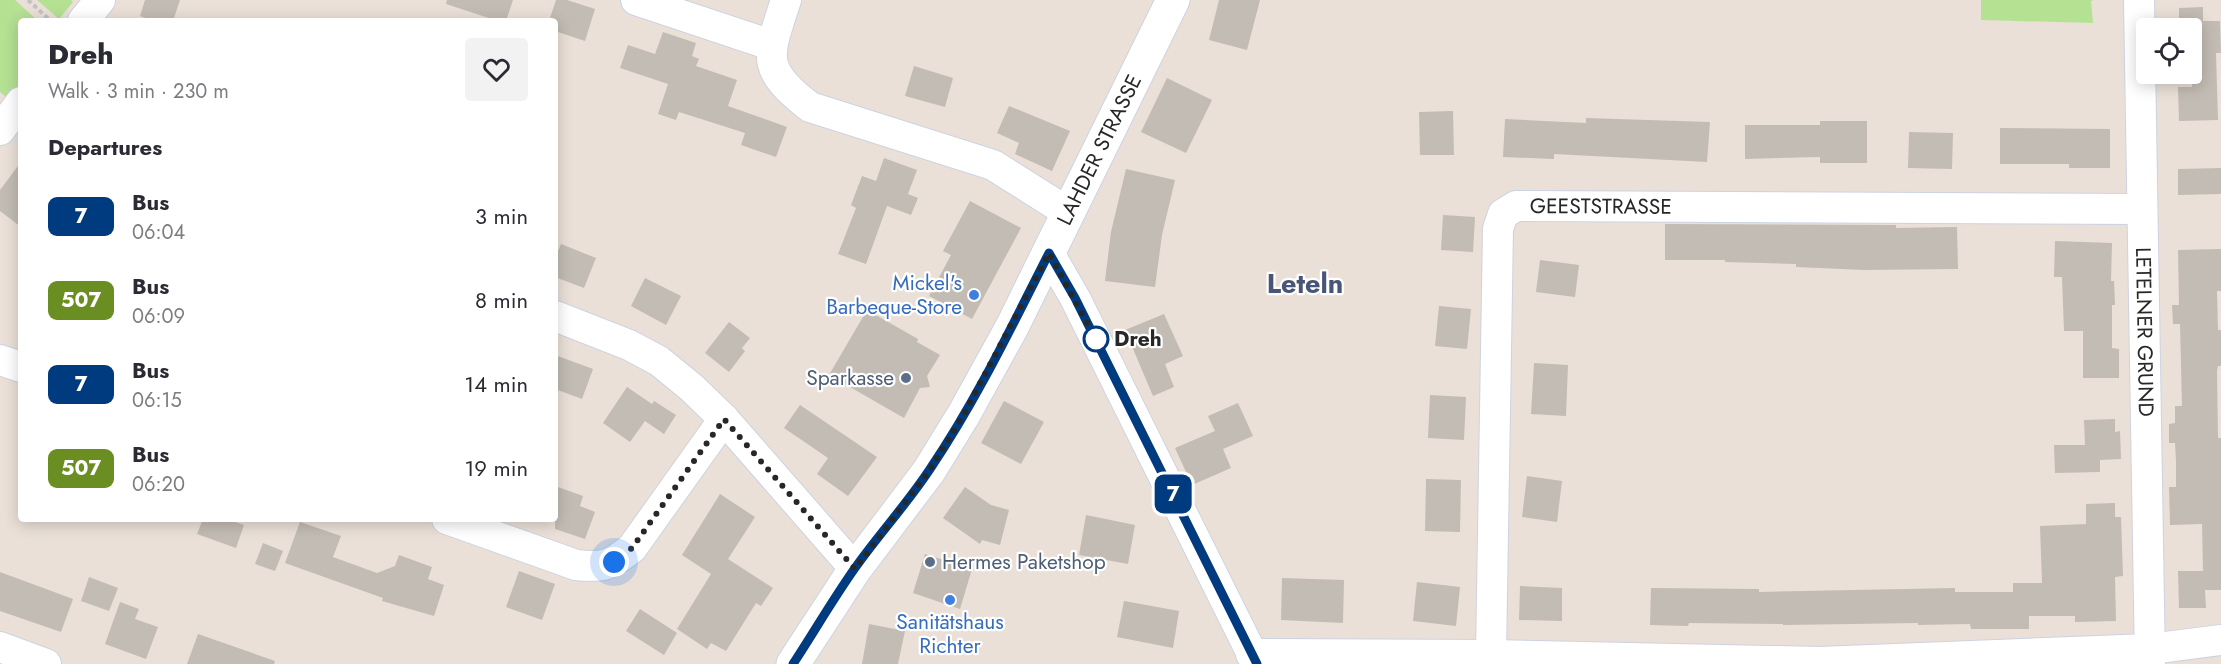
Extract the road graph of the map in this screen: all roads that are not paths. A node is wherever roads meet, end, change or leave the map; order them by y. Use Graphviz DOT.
graph roads {
  1 [pos="99,0"];
  2 [pos="636,0"];
  3 [pos="786,0"];
  4 [pos="1173,0"];
  5 [pos="2139,0"];
  6 [pos="85,18"];
  7 [pos="771,45"];
  8 [pos="18,106"];
  9 [pos="0,130"];
  10 [pos="2142,209"];
  11 [pos="1069,213"];
  12 [pos="1049,253"];
  13 [pos="558,317"];
  14 [pos="0,360"];
  15 [pos="18,366"];
  16 [pos="724,419"];
  17 [pos="455,522"];
  18 [pos="855,569"];
  19 [pos="2221,640"];
  20 [pos="0,647"];
  21 [pos="1491,655"];
  22 [pos="2150,656"];
  23 [pos="1254,659"];
  24 [pos="46,664"];
  25 [pos="793,664"];
  1 -- 6 [label="street"];
  2 -- 7 [label="street"];
  3 -- 7 [label="street"];
  4 -- 11 [label="street, LAHDER STRASSE"];
  5 -- 10 [label="street, LETELNER GRUND"];
  7 -- 11 [label="street"];
  8 -- 9 [label="street"];
  10 -- 21 [label="street, GEESTSTRASSE"];
  10 -- 22 [label="street, LETELNER GRUND"];
  11 -- 12 [label="street, LAHDER STRASSE"];
  12 -- 18 [label="street, LAHDER STRASSE"];
  12 -- 23 [label="street"];
  13 -- 16 [label="street"];
  14 -- 15 [label="street"];
  16 -- 17 [label="street"];
  16 -- 18 [label="street"];
  18 -- 25 [label="street, LAHDER STRASSE"];
  19 -- 22 [label="street"];
  20 -- 24 [label="street"];
  21 -- 22 [label="street"];
  21 -- 23 [label="street"];
}
